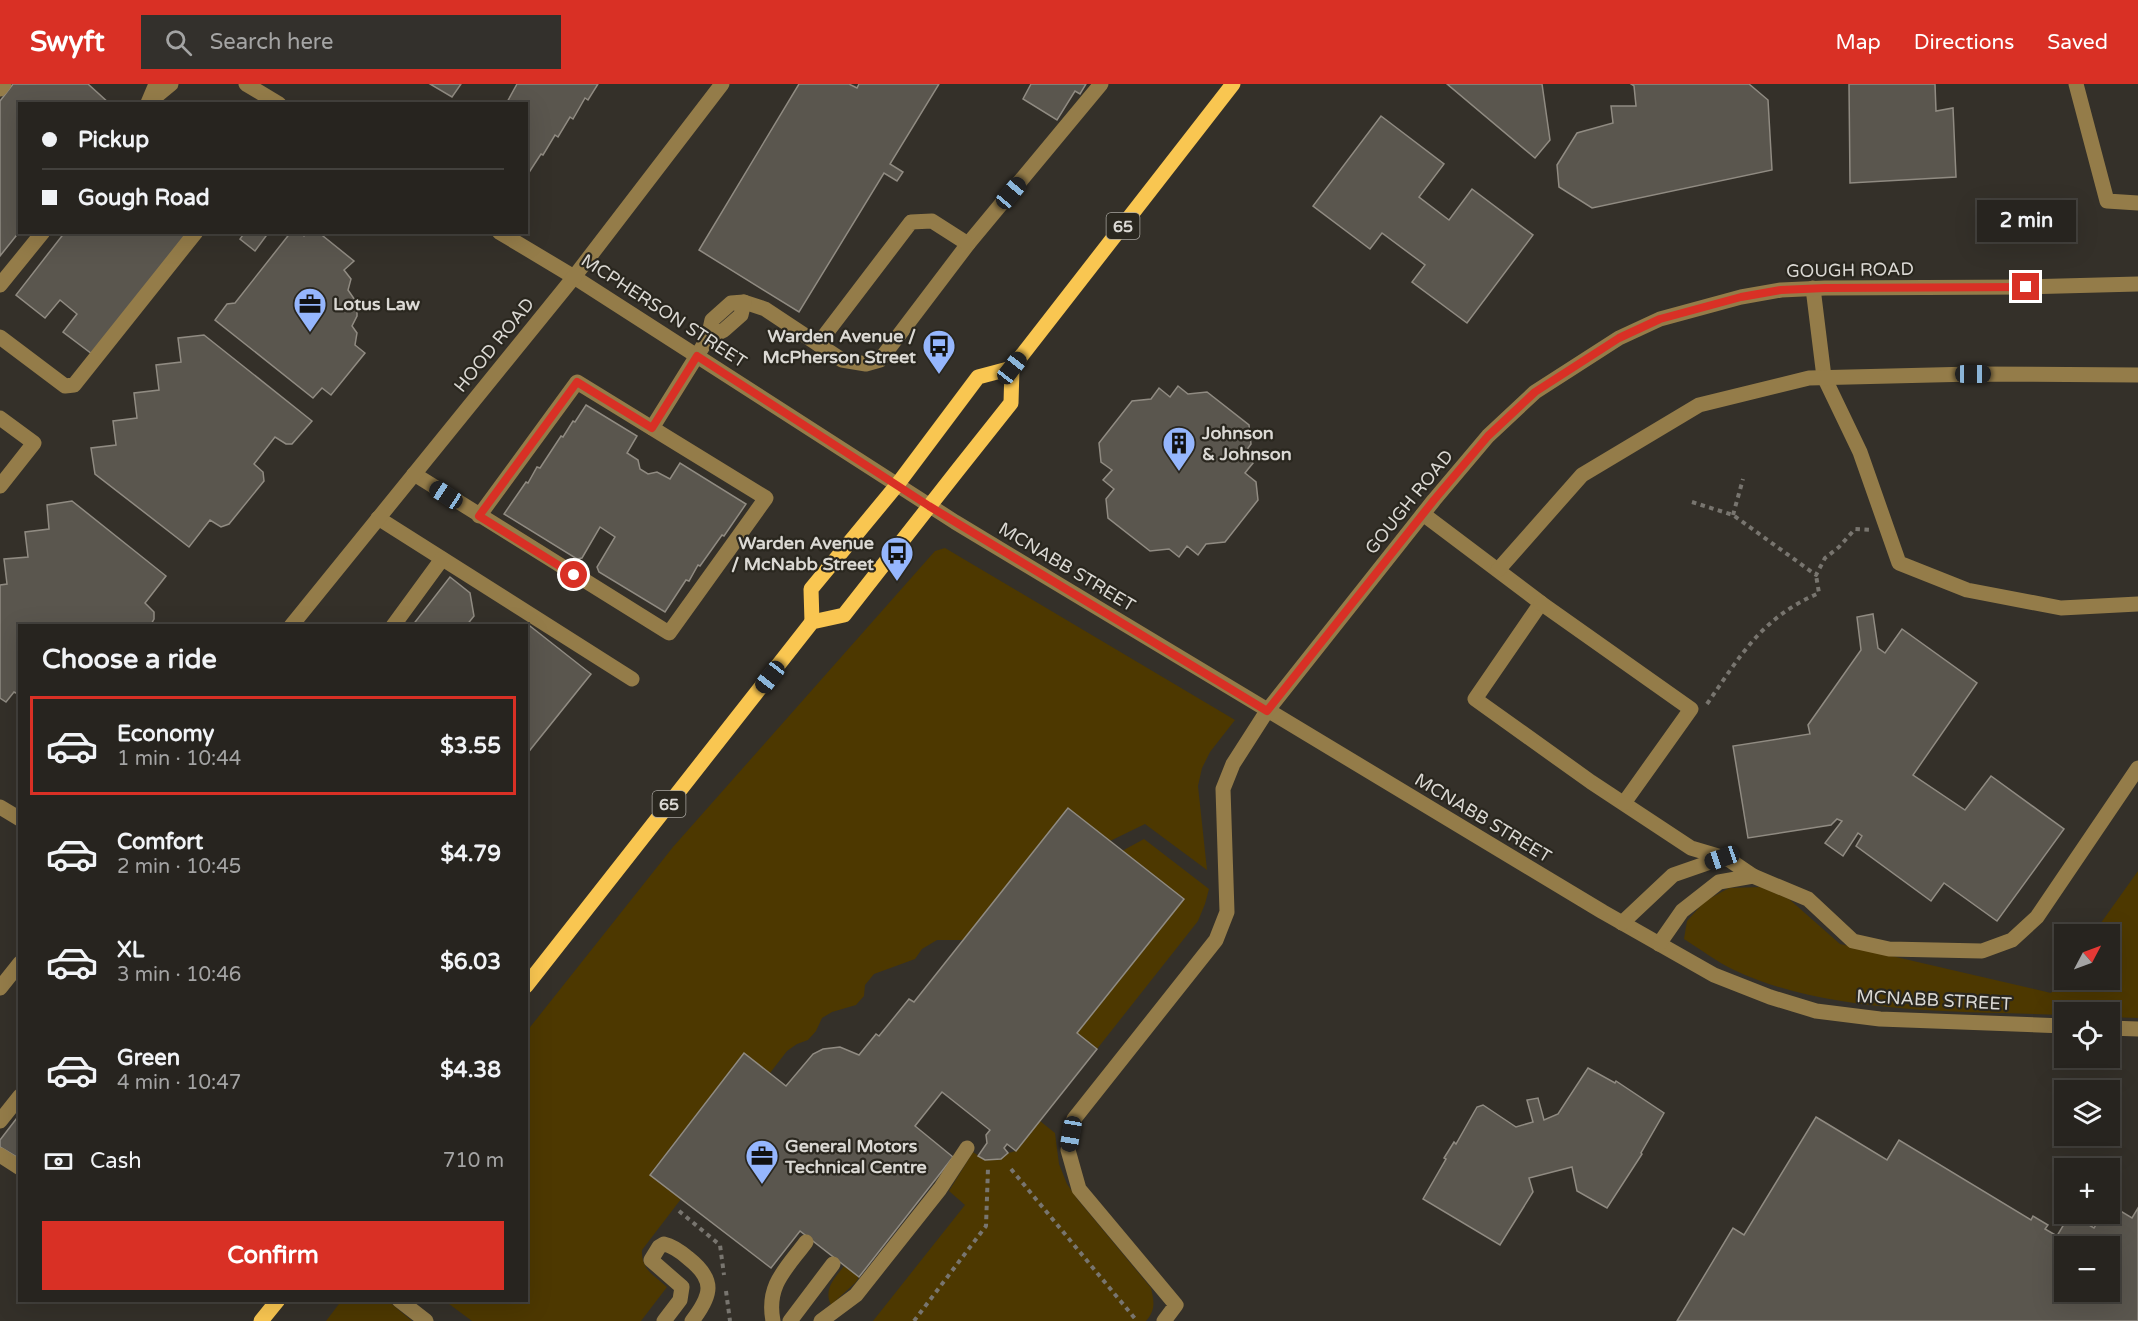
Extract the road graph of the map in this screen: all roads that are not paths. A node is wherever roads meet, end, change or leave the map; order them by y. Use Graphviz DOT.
graph roads {
  1 [pos="4,84"];
  2 [pos="156,84"];
  3 [pos="171,84"];
  4 [pos="246,84"];
  5 [pos="722,84"];
  6 [pos="1101,84"];
  7 [pos="1233,84"];
  8 [pos="2076,84"];
  9 [pos="0,89"];
  10 [pos="149,102"];
  11 [pos="150,102"];
  12 [pos="276,102"];
  13 [pos="2138,202"];
  14 [pos="41,234"];
  15 [pos="194,234"];
  16 [pos="502,234"];
  17 [pos="968,244"];
  18 [pos="574,277"];
  19 [pos="2138,284"];
  20 [pos="0,285"];
  21 [pos="1813,288"];
  22 [pos="0,337"];
  23 [pos="818,344"];
  24 [pos="697,356"];
  25 [pos="1012,368"];
  26 [pos="2138,375"];
  27 [pos="1824,377"];
  28 [pos="0,418"];
  29 [pos="652,428"];
  30 [pos="414,474"];
  31 [pos="897,485"];
  32 [pos="0,486"];
  33 [pos="929,506"];
  34 [pos="1423,514"];
  35 [pos="479,516"];
  36 [pos="378,518"];
  37 [pos="442,559"];
  38 [pos="1498,570"];
  39 [pos="1541,603"];
  40 [pos="2138,604"];
  41 [pos="812,622"];
  42 [pos="293,624"];
  43 [pos="394,624"];
  44 [pos="632,679"];
  45 [pos="1267,711"];
  46 [pos="2138,768"];
  47 [pos="1624,803"];
  48 [pos="0,807"];
  49 [pos="18,818"];
  50 [pos="1722,858"];
  51 [pos="1754,876"];
  52 [pos="1622,923"];
  53 [pos="1659,944"];
  54 [pos="18,966"];
  55 [pos="528,983"];
  56 [pos="0,988"];
  57 [pos="2054,1026"];
  58 [pos="2120,1028"];
  59 [pos="2138,1029"];
  60 [pos="18,1098"];
  61 [pos="0,1121"];
  62 [pos="967,1148"];
  63 [pos="0,1155"];
  64 [pos="18,1167"];
  65 [pos="806,1242"];
  66 [pos="833,1264"];
  67 [pos="276,1302"];
  68 [pos="402,1302"];
  69 [pos="261,1321"];
  70 [pos="426,1321"];
  71 [pos="664,1321"];
  72 [pos="692,1321"];
  73 [pos="773,1321"];
  74 [pos="790,1321"];
  75 [pos="821,1321"];
  76 [pos="1164,1321"];
  1 -- 9 [label="street"];
  2 -- 10 [label="street"];
  3 -- 11 [label="street"];
  4 -- 12 [label="street"];
  5 -- 18 [label="street, HOOD ROAD"];
  6 -- 17 [label="street"];
  7 -- 25 [label="main road, 65"];
  8 -- 13 [label="street"];
  14 -- 20 [label="street"];
  15 -- 22 [label="street"];
  16 -- 18 [label="street, MCPHERSON STREET"];
  17 -- 23 [label="street"];
  17 -- 23 [label="street"];
  18 -- 24 [label="street, MCPHERSON STREET"];
  18 -- 30 [label="street, HOOD ROAD"];
  19 -- 21 [label="street, GOUGH ROAD"];
  21 -- 27 [label="street"];
  21 -- 34 [label="street, GOUGH ROAD"];
  23 -- 24 [label="street"];
  24 -- 29 [label="street"];
  24 -- 31 [label="street, MCPHERSON STREET"];
  25 -- 31 [label="main road"];
  25 -- 33 [label="main road"];
  26 -- 27 [label="street"];
  27 -- 38 [label="street"];
  27 -- 40 [label="street"];
  28 -- 32 [label="street"];
  29 -- 35 [label="street"];
  29 -- 35 [label="street"];
  30 -- 35 [label="street"];
  30 -- 36 [label="street, HOOD ROAD"];
  31 -- 33 [label="street, MCPHERSON STREET"];
  31 -- 41 [label="main road"];
  33 -- 41 [label="main road"];
  33 -- 45 [label="street, MCNABB STREET"];
  34 -- 38 [label="street"];
  34 -- 45 [label="street, GOUGH ROAD"];
  36 -- 37 [label="street"];
  36 -- 42 [label="street, HOOD ROAD"];
  37 -- 43 [label="street"];
  37 -- 44 [label="street"];
  38 -- 39 [label="street"];
  39 -- 47 [label="street"];
  39 -- 47 [label="street"];
  41 -- 55 [label="main road, 65"];
  45 -- 52 [label="street, MCNABB STREET"];
  45 -- 76 [label="street, GOUGH ROAD"];
  46 -- 51 [label="street"];
  47 -- 50 [label="street"];
  48 -- 49 [label="street"];
  50 -- 51 [label="street"];
  50 -- 52 [label="street"];
  51 -- 53 [label="street"];
  52 -- 53 [label="street, MCNABB STREET"];
  53 -- 57 [label="street, MCNABB STREET"];
  54 -- 56 [label="street"];
  58 -- 59 [label="street"];
  60 -- 61 [label="street"];
  62 -- 75 [label="street"];
  63 -- 64 [label="street"];
  65 -- 73 [label="street"];
  66 -- 74 [label="street"];
  67 -- 69 [label="main road"];
  68 -- 70 [label="street"];
  71 -- 72 [label="street"];
}
